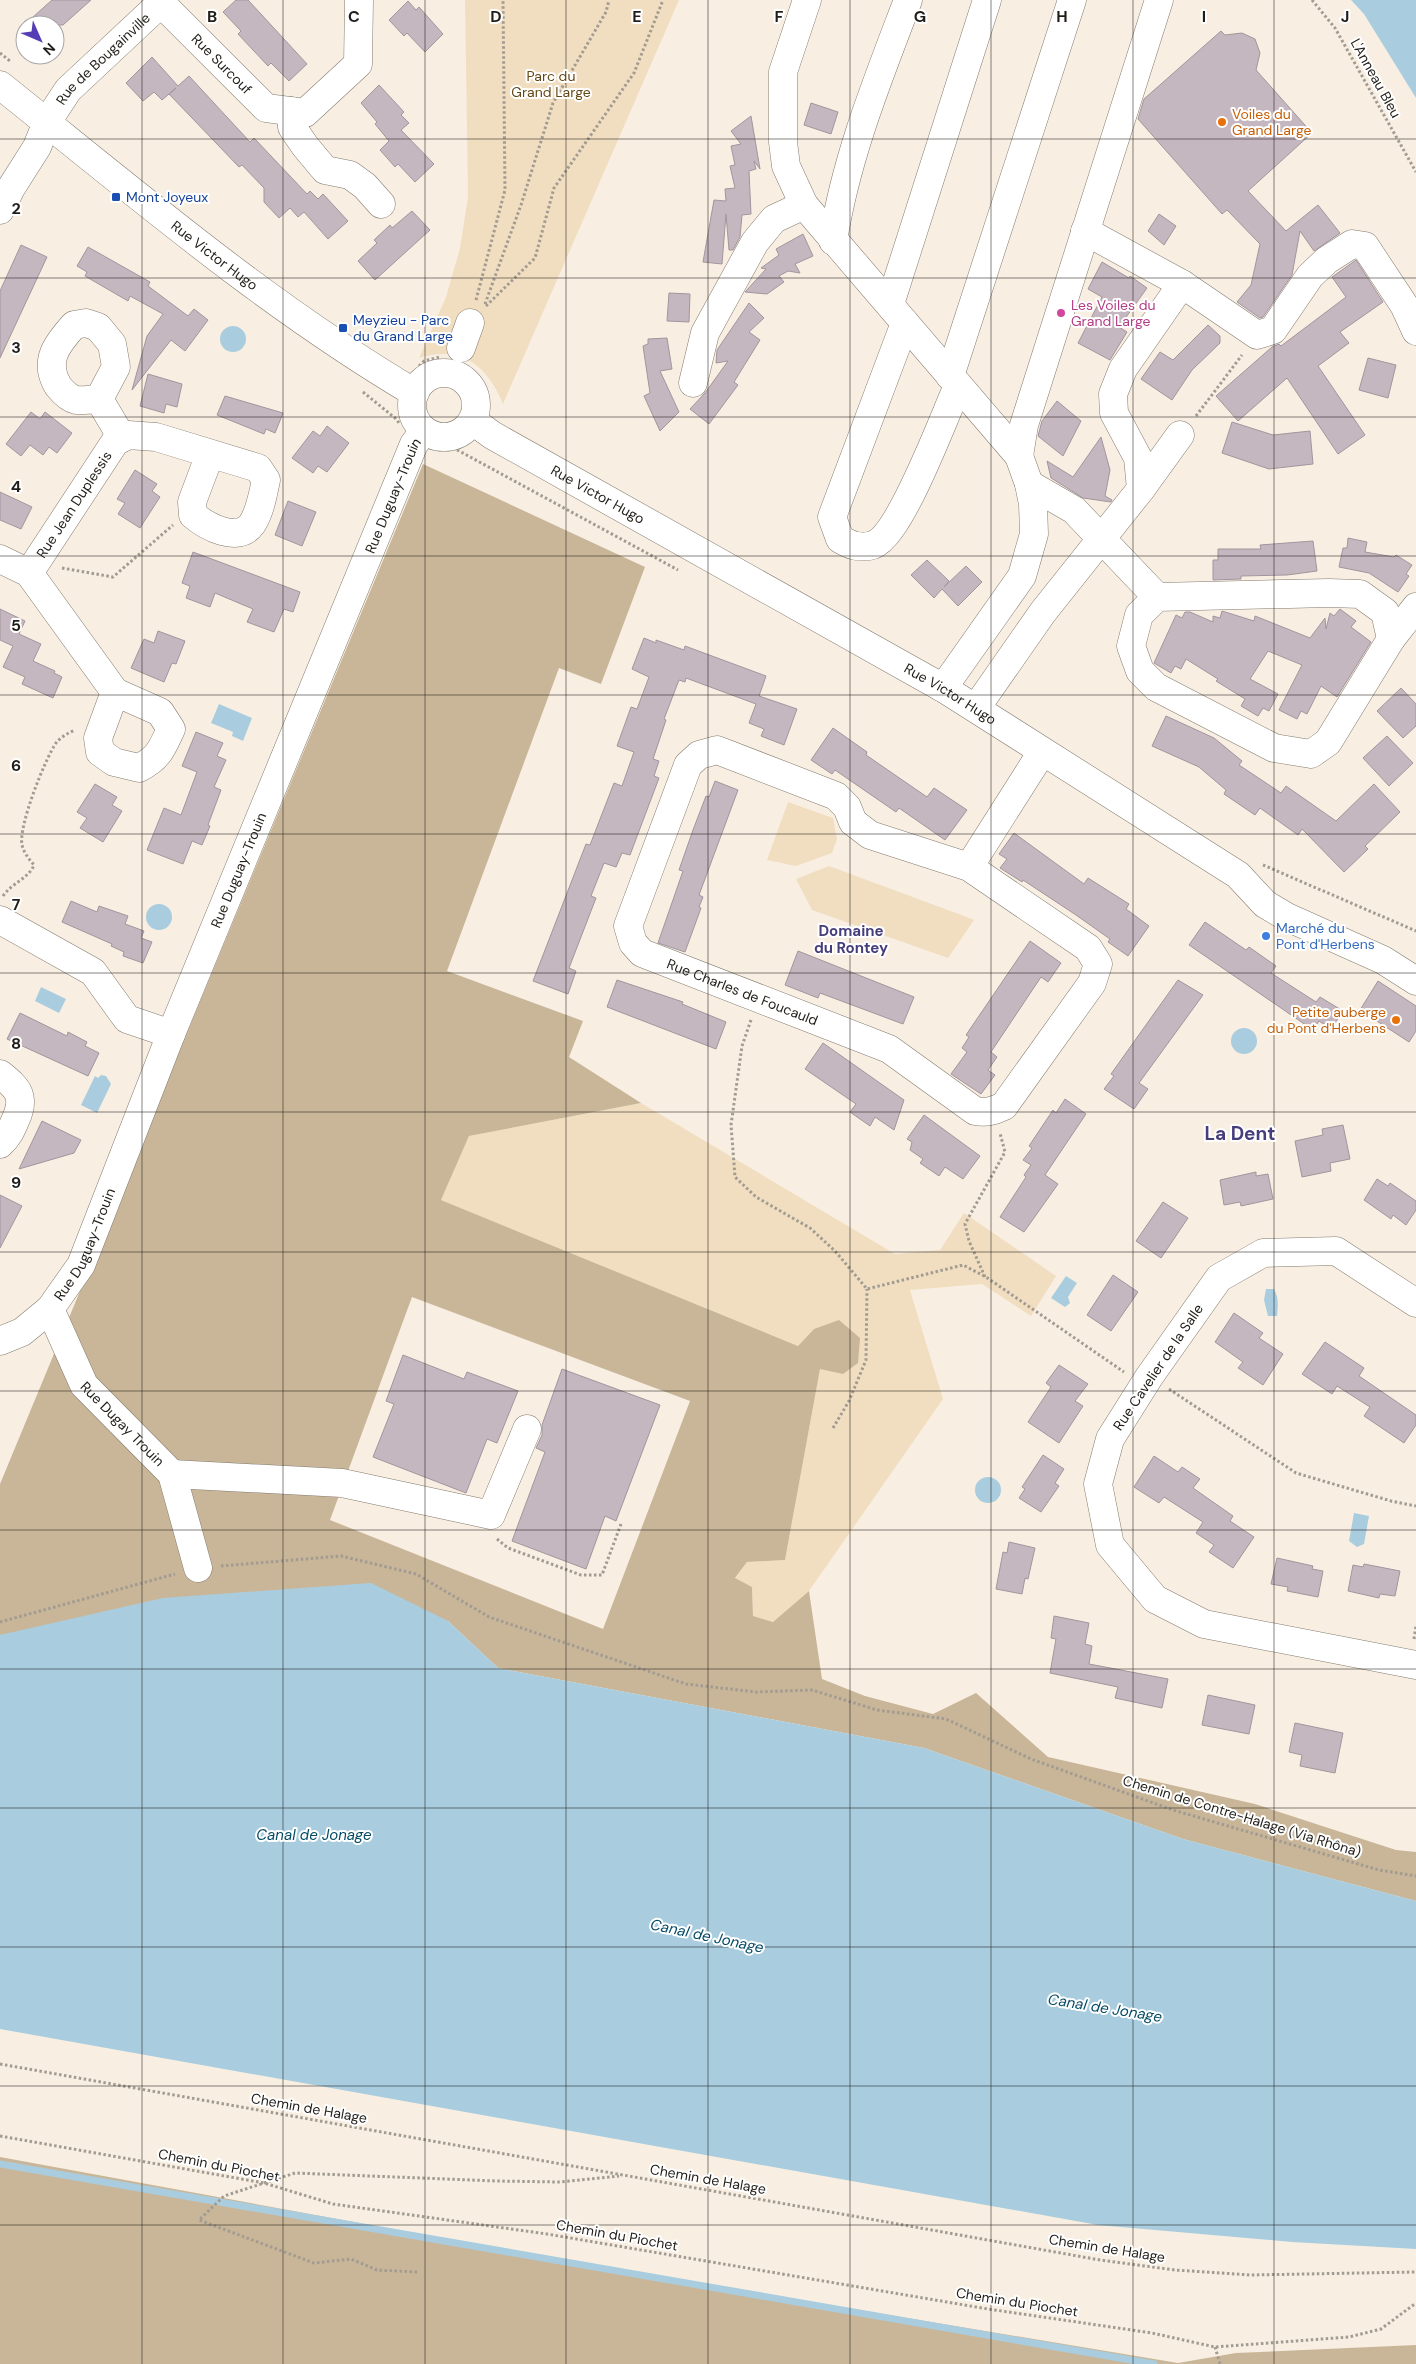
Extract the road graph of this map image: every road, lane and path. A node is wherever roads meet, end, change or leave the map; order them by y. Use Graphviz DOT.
graph roads {
  1 [pos="359,0"];
  2 [pos="503,0"];
  3 [pos="609,0"];
  4 [pos="663,0"];
  5 [pos="807,0"];
  6 [pos="908,0"];
  7 [pos="987,0"];
  8 [pos="1072,0"];
  9 [pos="1159,0"];
  10 [pos="1312,0"];
  11 [pos="160,2"];
  12 [pos="0,84"];
  13 [pos="291,111"];
  14 [pos="47,122"];
  15 [pos="1416,172"];
  16 [pos="381,204"];
  17 [pos="804,205"];
  18 [pos="0,210"];
  19 [pos="1086,231"];
  20 [pos="833,241"];
  21 [pos="1182,284"];
  22 [pos="898,314"];
  23 [pos="1416,331"];
  24 [pos="1257,334"];
  25 [pos="465,335"];
  26 [pos="954,381"];
  27 [pos="693,383"];
  28 [pos="414,393"];
  29 [pos="99,399"];
  30 [pos="473,421"];
  31 [pos="424,431"];
  32 [pos="1180,435"];
  33 [pos="122,438"];
  34 [pos="210,454"];
  35 [pos="1019,456"];
  36 [pos="1029,484"];
  37 [pos="1142,489"];
  38 [pos="193,515"];
  39 [pos="1102,537"];
  40 [pos="0,559"];
  41 [pos="33,578"];
  42 [pos="1157,597"];
  43 [pos="1416,607"];
  44 [pos="1391,639"];
  45 [pos="943,688"];
  46 [pos="115,692"];
  47 [pos="976,708"];
  48 [pos="104,721"];
  49 [pos="1042,752"];
  50 [pos="969,867"];
  51 [pos="0,899"];
  52 [pos="0,920"];
  53 [pos="1416,981"];
  54 [pos="758,998"];
  55 [pos="171,1034"];
  56 [pos="0,1074"];
  57 [pos="994,1111"];
  58 [pos="0,1144"];
  59 [pos="986,1277"];
  60 [pos="867,1289"];
  61 [pos="1416,1303"];
  62 [pos="50,1309"];
  63 [pos="0,1341"];
  64 [pos="1147,1381"];
  65 [pos="833,1428"];
  66 [pos="527,1429"];
  67 [pos="172,1474"];
  68 [pos="1416,1506"];
  69 [pos="491,1515"];
  70 [pos="621,1524"];
  71 [pos="198,1568"];
  72 [pos="0,1622"];
  73 [pos="1416,1665"];
  74 [pos="1416,1876"];
  75 [pos="0,2064"];
  76 [pos="0,2136"];
  77 [pos="624,2175"];
  78 [pos="264,2183"];
  79 [pos="416,2272"];
  80 [pos="1416,2272"];
  81 [pos="1416,2302"];
  82 [pos="1216,2347"];
  83 [pos="1220,2364"];
  1 -- 13 [label="street, Rue Surcouf"];
  2 -- 25 [label="path"];
  3 -- 4 [label="path"];
  5 -- 17 [label="street"];
  6 -- 20 [label="street"];
  7 -- 22 [label="street"];
  8 -- 26 [label="street"];
  9 -- 19 [label="street"];
  10 -- 15 [label="path, L'Anneau Bleu"];
  11 -- 13 [label="street, Rue Surcouf"];
  11 -- 14 [label="street, Rue de Bougainville"];
  12 -- 14 [label="street, Rue Victor Hugo"];
  13 -- 16 [label="street"];
  14 -- 18 [label="street, Rue de Bougainville"];
  14 -- 28 [label="street, Rue Victor Hugo"];
  17 -- 20 [label="street"];
  17 -- 27 [label="street"];
  19 -- 21 [label="street"];
  19 -- 35 [label="street"];
  20 -- 22 [label="street"];
  21 -- 24 [label="street"];
  21 -- 37 [label="street"];
  22 -- 26 [label="street"];
  22 -- 26 [label="street"];
  23 -- 24 [label="street"];
  24 -- 32 [label="path"];
  26 -- 35 [label="street"];
  28 -- 30 [label="street"];
  28 -- 31 [label="street"];
  29 -- 33 [label="street, Rue Jean Duplessis"];
  30 -- 31 [label="street"];
  30 -- 45 [label="street, Rue Victor Hugo"];
  31 -- 55 [label="street, Rue Duguay-Trouin"];
  32 -- 37 [label="street"];
  33 -- 34 [label="street, Rue Jean Duplessis"];
  33 -- 41 [label="street, Rue Jean Duplessis"];
  34 -- 38 [label="street"];
  34 -- 38 [label="street, Rue Jean Duplessis"];
  35 -- 36 [label="street"];
  36 -- 39 [label="street"];
  36 -- 45 [label="street"];
  37 -- 39 [label="street"];
  38 -- 41 [label="path"];
  39 -- 42 [label="street"];
  39 -- 47 [label="street"];
  40 -- 41 [label="street, Rue Jean Duplessis"];
  41 -- 46 [label="street, Rue Jean Duplessis"];
  42 -- 44 [label="street"];
  42 -- 44 [label="street"];
  43 -- 44 [label="street"];
  45 -- 47 [label="street, Rue Victor Hugo"];
  46 -- 48 [label="street"];
  46 -- 48 [label="street"];
  47 -- 49 [label="street, Rue Victor Hugo"];
  48 -- 51 [label="path"];
  49 -- 50 [label="street"];
  49 -- 53 [label="street, Rue Victor Hugo"];
  50 -- 54 [label="street, Rue Charles de Foucauld"];
  50 -- 57 [label="street, Rue Charles de Foucauld"];
  52 -- 55 [label="street"];
  54 -- 57 [label="street, Rue Charles de Foucauld"];
  54 -- 60 [label="path"];
  55 -- 62 [label="street, Rue Duguay-Trouin"];
  56 -- 58 [label="street"];
  57 -- 59 [label="path"];
  59 -- 60 [label="path"];
  59 -- 64 [label="path"];
  60 -- 65 [label="path"];
  61 -- 64 [label="street, Rue Cavelier de la Salle"];
  62 -- 63 [label="street, Rue Duguay-Trouin"];
  62 -- 67 [label="street, Rue Dugay Trouin"];
  64 -- 68 [label="path"];
  64 -- 73 [label="street, Rue Cavelier de la Salle"];
  66 -- 69 [label="street"];
  67 -- 69 [label="street"];
  67 -- 71 [label="street, Rue Dugay Trouin"];
  69 -- 70 [label="path"];
  71 -- 72 [label="path, Chemin de Contre-Halage (Via Rhôna)"];
  71 -- 74 [label="path, Chemin de Contre-Halage (Via Rhôna)"];
  75 -- 77 [label="path, Chemin de Halage"];
  76 -- 78 [label="path, Chemin du Piochet"];
  77 -- 78 [label="path"];
  77 -- 80 [label="path, Chemin de Halage"];
  78 -- 79 [label="path"];
  78 -- 82 [label="path, Chemin du Piochet"];
  81 -- 82 [label="path, Chemin du Piochet"];
  82 -- 83 [label="path"];
}
